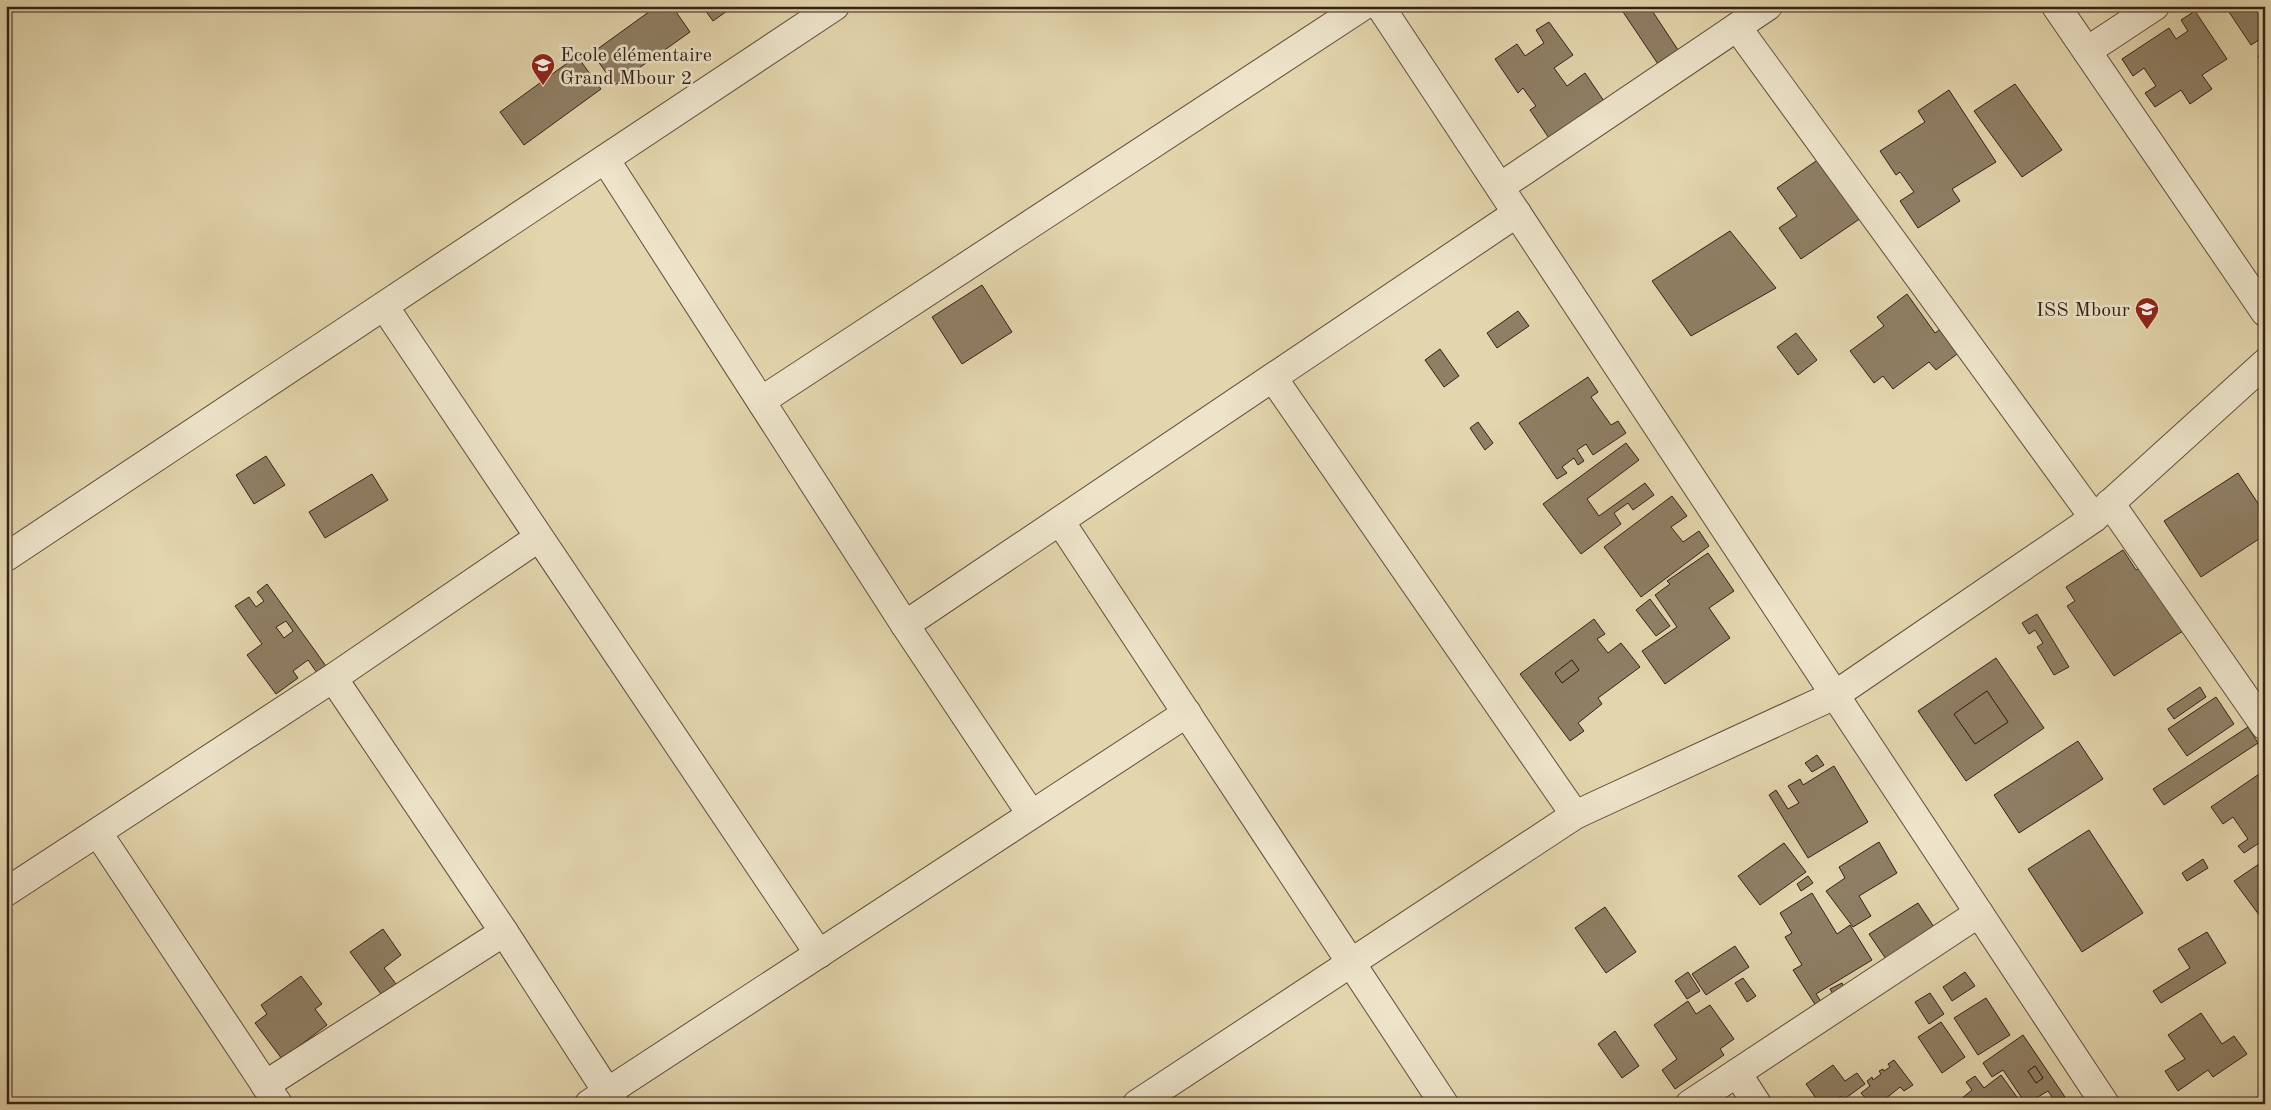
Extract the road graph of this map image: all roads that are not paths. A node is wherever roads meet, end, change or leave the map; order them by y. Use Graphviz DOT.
graph roads {
  1 [pos="835,6"];
  2 [pos="1363,6"];
  3 [pos="1380,6"];
  4 [pos="1768,6"];
  5 [pos="2056,6"];
  6 [pos="2154,6"];
  7 [pos="1737,27"];
  8 [pos="2086,51"];
  9 [pos="605,159"];
  10 [pos="1500,187"];
  11 [pos="1517,213"];
  12 [pos="384,306"];
  13 [pos="2265,312"];
  14 [pos="2265,362"];
  15 [pos="1273,378"];
  16 [pos="761,401"];
  17 [pos="2102,510"];
  18 [pos="1060,521"];
  19 [pos="538,538"];
  20 [pos="10,546"];
  21 [pos="905,625"];
  22 [pos="333,678"];
  23 [pos="1835,694"];
  24 [pos="1187,713"];
  25 [pos="2265,726"];
  26 [pos="1031,814"];
  27 [pos="1575,815"];
  28 [pos="98,833"];
  29 [pos="6,892"];
  30 [pos="1979,913"];
  31 [pos="504,932"];
  32 [pos="819,954"];
  33 [pos="1351,962"];
  34 [pos="1736,1073"];
  35 [pos="271,1095"];
  36 [pos="604,1100"];
  37 [pos="1137,1104"];
  38 [pos="1444,1104"];
  39 [pos="1690,1104"];
  40 [pos="1757,1104"];
  41 [pos="2105,1104"];
  1 -- 9 [label="street"];
  2 -- 16 [label="street"];
  3 -- 10 [label="street"];
  4 -- 7 [label="street"];
  5 -- 8 [label="street"];
  6 -- 8 [label="street"];
  7 -- 10 [label="street"];
  7 -- 17 [label="street"];
  8 -- 13 [label="street"];
  9 -- 12 [label="street"];
  9 -- 16 [label="street"];
  10 -- 11 [label="street"];
  11 -- 15 [label="street"];
  11 -- 23 [label="street"];
  12 -- 19 [label="street"];
  12 -- 20 [label="street"];
  14 -- 17 [label="street"];
  15 -- 18 [label="street"];
  15 -- 27 [label="street"];
  16 -- 21 [label="street"];
  17 -- 23 [label="street"];
  17 -- 25 [label="street"];
  18 -- 21 [label="street"];
  18 -- 24 [label="street"];
  19 -- 22 [label="street"];
  19 -- 32 [label="street"];
  21 -- 26 [label="street"];
  22 -- 28 [label="street"];
  22 -- 31 [label="street"];
  23 -- 27 [label="street"];
  23 -- 30 [label="street"];
  24 -- 26 [label="street"];
  24 -- 33 [label="street"];
  26 -- 32 [label="street"];
  27 -- 33 [label="street"];
  28 -- 29 [label="street"];
  28 -- 35 [label="street"];
  30 -- 34 [label="street"];
  30 -- 41 [label="street"];
  31 -- 35 [label="street"];
  31 -- 36 [label="street"];
  32 -- 36 [label="street"];
  33 -- 37 [label="street"];
  33 -- 38 [label="street"];
  34 -- 39 [label="street"];
  34 -- 40 [label="street"];
}
